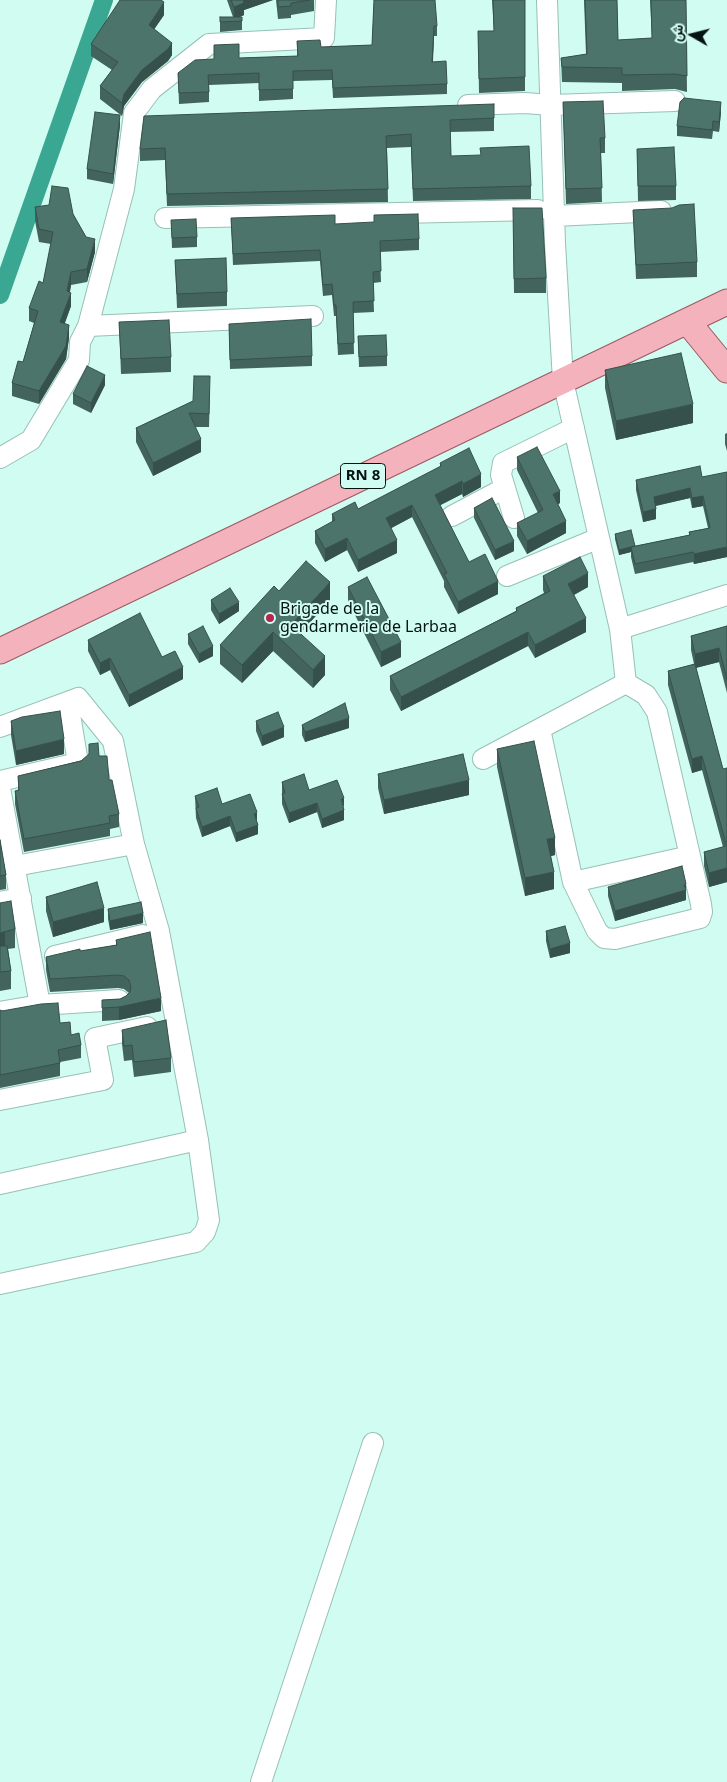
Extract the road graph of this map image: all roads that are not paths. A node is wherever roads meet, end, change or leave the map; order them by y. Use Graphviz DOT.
graph roads {
  1 [pos="326,0"];
  2 [pos="547,0"];
  3 [pos="676,101"];
  4 [pos="447,105"];
  5 [pos="550,105"];
  6 [pos="671,211"];
  7 [pos="554,213"];
  8 [pos="166,218"];
  9 [pos="727,302"];
  10 [pos="313,316"];
  11 [pos="687,321"];
  12 [pos="88,326"];
  13 [pos="727,370"];
  14 [pos="564,380"];
  15 [pos="574,428"];
  16 [pos="0,458"];
  17 [pos="505,488"];
  18 [pos="452,516"];
  19 [pos="514,518"];
  20 [pos="599,538"];
  21 [pos="507,576"];
  22 [pos="727,595"];
  23 [pos="620,630"];
  24 [pos="0,651"];
  25 [pos="626,684"];
  26 [pos="68,702"];
  27 [pos="0,727"];
  28 [pos="540,729"];
  29 [pos="483,759"];
  30 [pos="0,781"];
  31 [pos="0,788"];
  32 [pos="134,844"];
  33 [pos="690,856"];
  34 [pos="15,866"];
  35 [pos="573,882"];
  36 [pos="21,898"];
  37 [pos="0,902"];
  38 [pos="159,931"];
  39 [pos="33,961"];
  40 [pos="119,1000"];
  41 [pos="40,1005"];
  42 [pos="0,1012"];
  43 [pos="176,1020"];
  44 [pos="0,1100"];
  45 [pos="198,1140"];
  46 [pos="0,1184"];
  47 [pos="0,1284"];
  48 [pos="373,1442"];
  49 [pos="261,1782"];
  1 -- 12 [label="street"];
  2 -- 5 [label="street"];
  3 -- 5 [label="street"];
  4 -- 5 [label="street"];
  5 -- 7 [label="street"];
  6 -- 7 [label="street"];
  7 -- 8 [label="street"];
  7 -- 14 [label="street"];
  9 -- 11 [label="main road, RN 8"];
  10 -- 12 [label="street"];
  11 -- 13 [label="main road"];
  11 -- 14 [label="main road, RN 8"];
  12 -- 16 [label="street"];
  14 -- 15 [label="street"];
  14 -- 24 [label="main road, RN 8"];
  15 -- 17 [label="street"];
  15 -- 20 [label="street"];
  17 -- 18 [label="street"];
  17 -- 19 [label="street"];
  20 -- 21 [label="street"];
  20 -- 23 [label="street"];
  22 -- 23 [label="street"];
  23 -- 25 [label="street"];
  25 -- 28 [label="street"];
  25 -- 33 [label="street"];
  26 -- 27 [label="street"];
  26 -- 30 [label="street"];
  26 -- 32 [label="street"];
  28 -- 29 [label="street"];
  28 -- 35 [label="street"];
  31 -- 34 [label="street"];
  32 -- 34 [label="street"];
  32 -- 38 [label="street"];
  33 -- 35 [label="street"];
  33 -- 35 [label="street"];
  34 -- 36 [label="street"];
  36 -- 37 [label="street"];
  36 -- 39 [label="street"];
  38 -- 39 [label="street"];
  38 -- 43 [label="street"];
  39 -- 41 [label="street"];
  40 -- 41 [label="street"];
  41 -- 42 [label="street"];
  43 -- 44 [label="street"];
  43 -- 45 [label="street"];
  45 -- 46 [label="street"];
  45 -- 47 [label="street"];
  48 -- 49 [label="street"];
}
